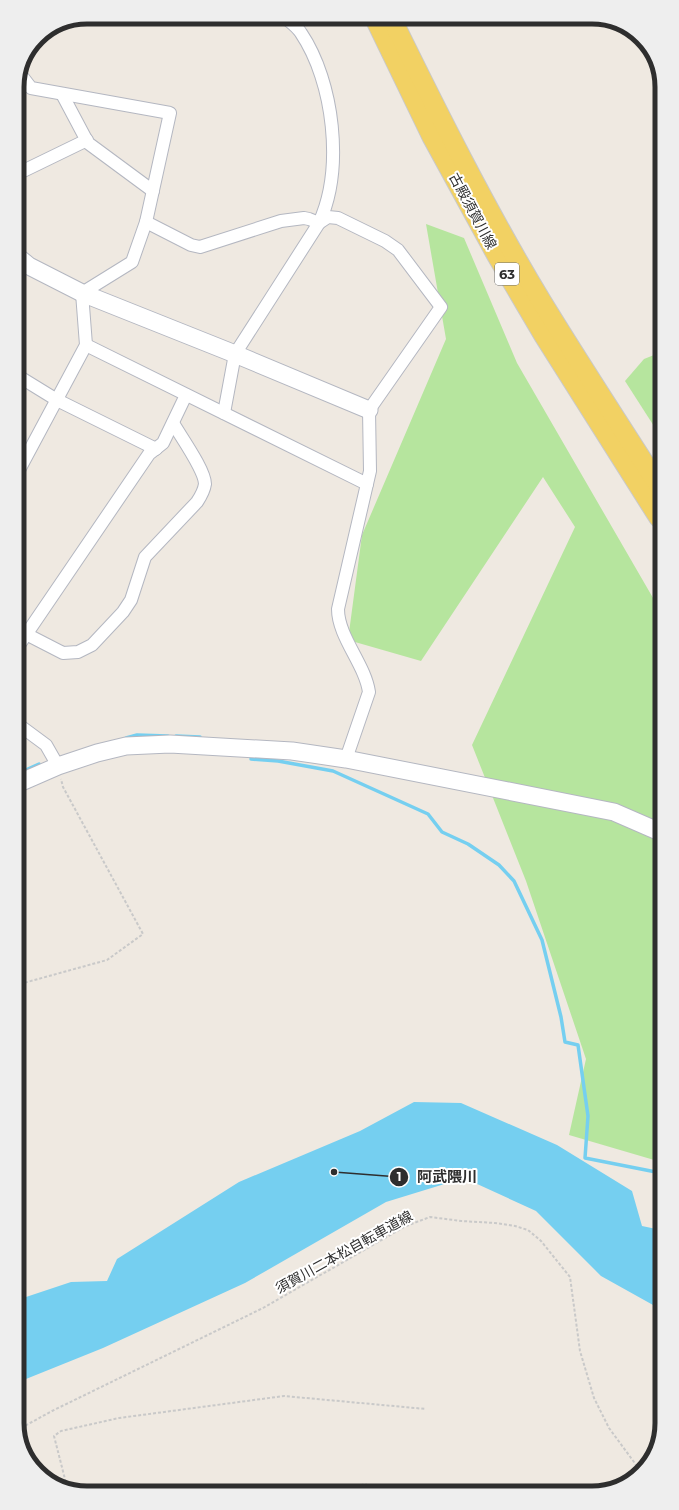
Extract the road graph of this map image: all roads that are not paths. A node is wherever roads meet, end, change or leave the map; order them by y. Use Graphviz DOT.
graph roads {
  1 [pos="292,24"];
  2 [pos="377,24"];
  3 [pos="394,24"];
  4 [pos="24,80"];
  5 [pos="62,94"];
  6 [pos="87,140"];
  7 [pos="24,171"];
  8 [pos="152,191"];
  9 [pos="146,222"];
  10 [pos="319,223"];
  11 [pos="24,262"];
  12 [pos="82,293"];
  13 [pos="86,345"];
  14 [pos="235,354"];
  15 [pos="24,380"];
  16 [pos="186,395"];
  17 [pos="57,400"];
  18 [pos="369,410"];
  19 [pos="224,412"];
  20 [pos="173,423"];
  21 [pos="156,449"];
  22 [pos="24,458"];
  23 [pos="655,480"];
  24 [pos="367,484"];
  25 [pos="655,510"];
  26 [pos="26,634"];
  27 [pos="24,637"];
  28 [pos="24,729"];
  29 [pos="346,759"];
  30 [pos="58,766"];
  31 [pos="24,781"];
  32 [pos="655,830"];
  1 -- 10 [label="street"];
  2 -- 25 [label="main road, 古殿須賀川線 / 63"];
  3 -- 23 [label="main road, 古殿須賀川線 / 63"];
  4 -- 5 [label="street"];
  5 -- 6 [label="street"];
  5 -- 8 [label="street"];
  6 -- 7 [label="street"];
  6 -- 8 [label="street"];
  8 -- 9 [label="street"];
  9 -- 10 [label="street"];
  9 -- 12 [label="street"];
  10 -- 14 [label="street"];
  10 -- 18 [label="street"];
  11 -- 12 [label="street"];
  12 -- 13 [label="street"];
  12 -- 14 [label="street"];
  13 -- 16 [label="street"];
  13 -- 17 [label="street"];
  14 -- 18 [label="street"];
  14 -- 19 [label="street"];
  15 -- 17 [label="street"];
  16 -- 19 [label="street"];
  16 -- 20 [label="street"];
  17 -- 21 [label="street"];
  17 -- 22 [label="street"];
  18 -- 24 [label="street"];
  19 -- 24 [label="street"];
  20 -- 21 [label="street"];
  20 -- 26 [label="street"];
  21 -- 26 [label="street"];
  24 -- 29 [label="street"];
  26 -- 27 [label="street"];
  28 -- 30 [label="street"];
  29 -- 30 [label="street"];
  29 -- 32 [label="street"];
  30 -- 31 [label="street"];
}
